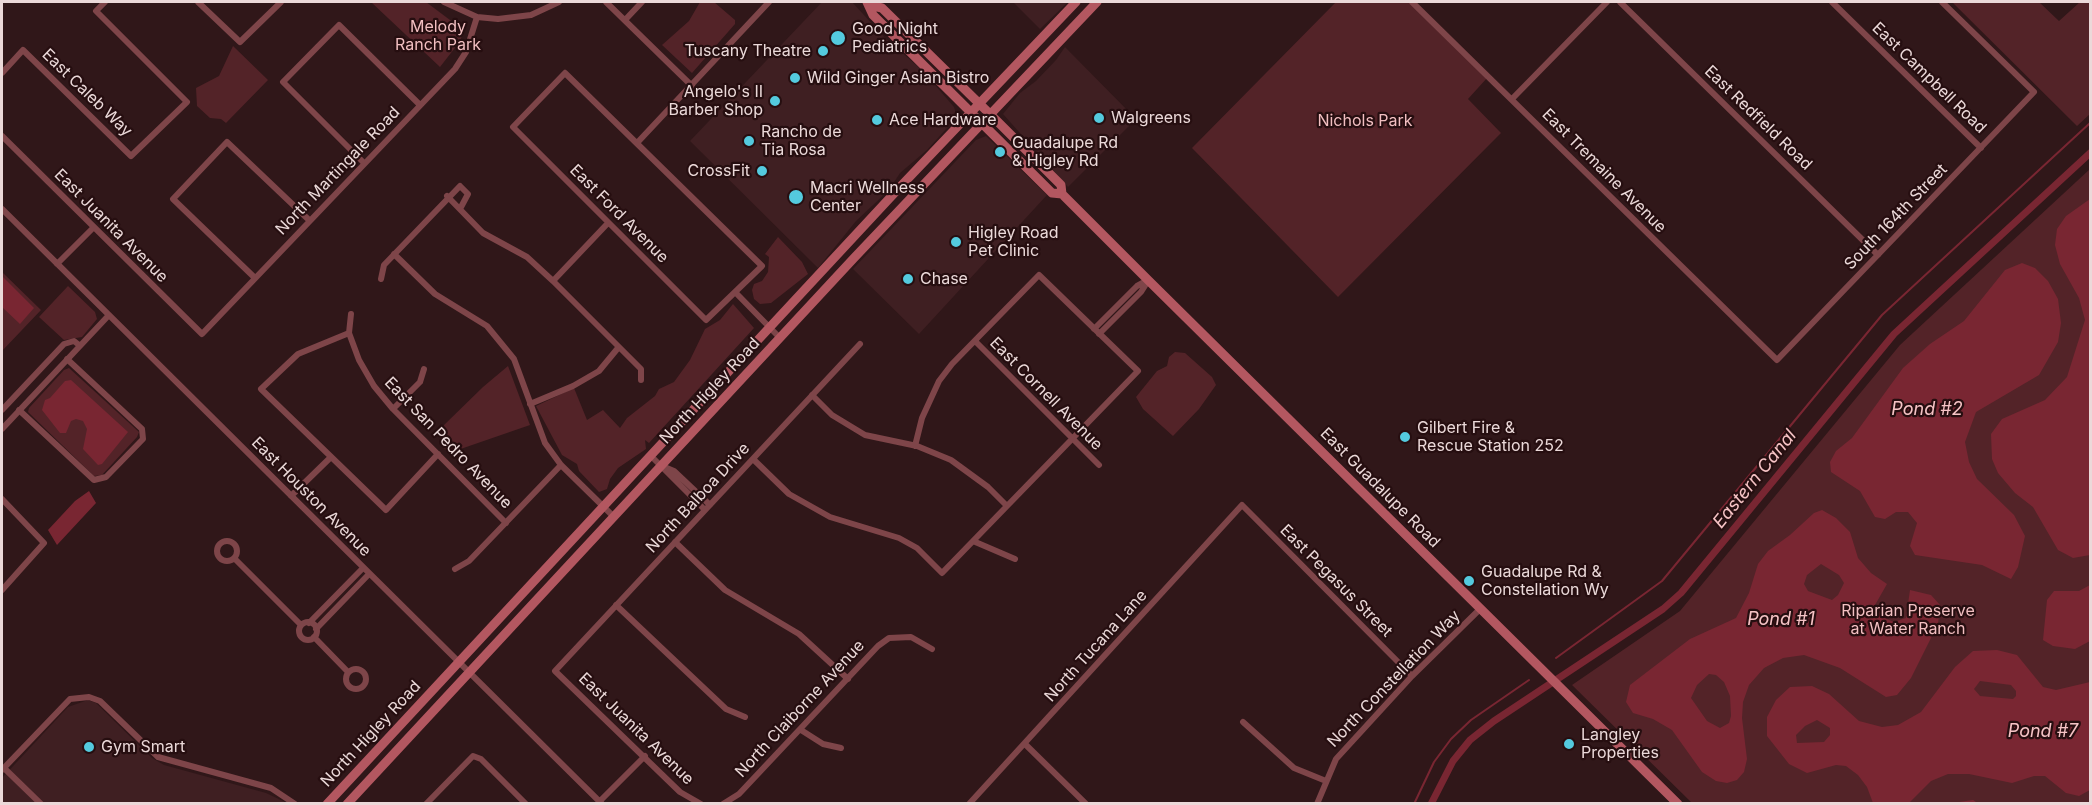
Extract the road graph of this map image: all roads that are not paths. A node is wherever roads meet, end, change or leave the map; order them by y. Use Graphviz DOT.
graph roads {
  1 [pos="105,2"];
  2 [pos="198,2"];
  3 [pos="282,2"];
  4 [pos="444,2"];
  5 [pos="559,2"];
  6 [pos="606,2"];
  7 [pos="642,2"];
  8 [pos="769,2"];
  9 [pos="1076,2"];
  10 [pos="1097,2"];
  11 [pos="1412,2"];
  12 [pos="1607,2"];
  13 [pos="1620,2"];
  14 [pos="1832,2"];
  15 [pos="1942,2"];
  16 [pos="868,3"];
  17 [pos="477,17"];
  18 [pos="625,20"];
  19 [pos="2,73"];
  20 [pos="692,86"];
  21 [pos="1512,99"];
  22 [pos="979,103"];
  23 [pos="420,105"];
  24 [pos="970,112"];
  25 [pos="991,115"];
  26 [pos="982,124"];
  27 [pos="2,136"];
  28 [pos="637,143"];
  29 [pos="1981,148"];
  30 [pos="364,163"];
  31 [pos="1062,194"];
  32 [pos="447,196"];
  33 [pos="2,209"];
  34 [pos="460,209"];
  35 [pos="309,220"];
  36 [pos="608,223"];
  37 [pos="93,228"];
  38 [pos="842,249"];
  39 [pos="394,254"];
  40 [pos="1878,255"];
  41 [pos="853,259"];
  42 [pos="57,264"];
  43 [pos="255,278"];
  44 [pos="381,279"];
  45 [pos="1148,280"];
  46 [pos="553,281"];
  47 [pos="735,292"];
  48 [pos="351,314"];
  49 [pos="108,315"];
  50 [pos="770,327"];
  51 [pos="1097,331"];
  52 [pos="349,333"];
  53 [pos="202,334"];
  54 [pos="780,338"];
  55 [pos="975,341"];
  56 [pos="860,344"];
  57 [pos="79,345"];
  58 [pos="618,348"];
  59 [pos="67,359"];
  60 [pos="1777,360"];
  61 [pos="424,369"];
  62 [pos="641,380"];
  63 [pos="812,396"];
  64 [pos="530,404"];
  65 [pos="2,410"];
  66 [pos="19,410"];
  67 [pos="393,410"];
  68 [pos="2,429"];
  69 [pos="1072,439"];
  70 [pos="915,446"];
  71 [pos="438,454"];
  72 [pos="651,456"];
  73 [pos="331,457"];
  74 [pos="753,459"];
  75 [pos="561,465"];
  76 [pos="1099,465"];
  77 [pos="661,466"];
  78 [pos="291,496"];
  79 [pos="2,499"];
  80 [pos="1007,506"];
  81 [pos="1242,506"];
  82 [pos="603,507"];
  83 [pos="708,507"];
  84 [pos="614,517"];
  85 [pos="506,523"];
  86 [pos="974,541"];
  87 [pos="675,543"];
  88 [pos="234,558"];
  89 [pos="1014,559"];
  90 [pos="363,568"];
  91 [pos="455,569"];
  92 [pos="369,574"];
  93 [pos="2,590"];
  94 [pos="616,605"];
  95 [pos="1481,608"];
  96 [pos="309,623"];
  97 [pos="301,625"];
  98 [pos="316,629"];
  99 [pos="314,637"];
  100 [pos="932,649"];
  101 [pos="458,663"];
  102 [pos="555,671"];
  103 [pos="348,672"];
  104 [pos="469,672"];
  105 [pos="1412,676"];
  106 [pos="848,679"];
  107 [pos="745,717"];
  108 [pos="1243,722"];
  109 [pos="801,730"];
  110 [pos="1025,744"];
  111 [pos="841,748"];
  112 [pos="645,756"];
  113 [pos="2,769"];
  114 [pos="1326,781"];
  115 [pos="601,802"];
  116 [pos="1674,802"];
  117 [pos="41,804"];
  118 [pos="296,804"];
  119 [pos="327,804"];
  120 [pos="347,804"];
  121 [pos="426,804"];
  122 [pos="526,804"];
  123 [pos="701,804"];
  124 [pos="723,804"];
  125 [pos="969,804"];
  126 [pos="1086,804"];
  127 [pos="1317,804"];
  1 -- 19 [label="street, East Caleb Way"];
  2 -- 3 [label="street"];
  4 -- 17 [label="street"];
  5 -- 17 [label="street"];
  6 -- 18 [label="street"];
  7 -- 18 [label="street"];
  8 -- 20 [label="street"];
  9 -- 22 [label="main road, North Higley Road"];
  10 -- 25 [label="main road, North Higley Road"];
  11 -- 21 [label="street, East Tremaine Avenue"];
  12 -- 21 [label="street"];
  13 -- 40 [label="street, East Redfield Road"];
  14 -- 29 [label="street, East Campbell Road"];
  15 -- 29 [label="street, South 164th Street"];
  16 -- 22 [label="main road, East Guadalupe Road"];
  16 -- 24 [label="main road, East Guadalupe Road"];
  17 -- 23 [label="street, North Martingale Road"];
  18 -- 20 [label="street"];
  20 -- 28 [label="street"];
  21 -- 60 [label="street, East Tremaine Avenue"];
  22 -- 24 [label="main road, North Higley Road"];
  22 -- 25 [label="main road, East Guadalupe Road"];
  23 -- 30 [label="street, North Martingale Road"];
  23 -- 30 [label="street"];
  24 -- 26 [label="main road, East Guadalupe Road"];
  24 -- 38 [label="main road, North Higley Road"];
  25 -- 26 [label="main road, North Higley Road"];
  25 -- 31 [label="main road, East Guadalupe Road"];
  26 -- 31 [label="main road, East Guadalupe Road"];
  26 -- 41 [label="main road, North Higley Road"];
  27 -- 37 [label="street, East Juanita Avenue"];
  28 -- 36 [label="street, East Ford Avenue"];
  28 -- 47 [label="street"];
  29 -- 40 [label="street, South 164th Street"];
  30 -- 35 [label="street, North Martingale Road"];
  31 -- 45 [label="main road, East Guadalupe Road"];
  32 -- 34 [label="street"];
  32 -- 34 [label="street"];
  32 -- 39 [label="street"];
  33 -- 42 [label="street, East Houston Avenue"];
  34 -- 46 [label="street"];
  35 -- 43 [label="street, North Martingale Road"];
  35 -- 43 [label="street"];
  36 -- 46 [label="street"];
  36 -- 47 [label="street, East Ford Avenue"];
  37 -- 42 [label="street"];
  37 -- 53 [label="street, East Juanita Avenue"];
  38 -- 41 [label="main road"];
  38 -- 50 [label="main road, North Higley Road"];
  39 -- 44 [label="street"];
  39 -- 64 [label="street"];
  40 -- 60 [label="street, South 164th Street"];
  41 -- 54 [label="main road, North Higley Road"];
  42 -- 49 [label="street, East Houston Avenue"];
  43 -- 53 [label="street, North Martingale Road"];
  45 -- 51 [label="street"];
  45 -- 95 [label="main road, East Guadalupe Road"];
  46 -- 58 [label="street"];
  47 -- 50 [label="street"];
  48 -- 52 [label="street, East San Pedro Avenue"];
  49 -- 57 [label="street"];
  49 -- 78 [label="street, East Houston Avenue"];
  50 -- 54 [label="street"];
  50 -- 72 [label="main road, North Higley Road"];
  51 -- 55 [label="street"];
  51 -- 69 [label="street"];
  52 -- 67 [label="street, East San Pedro Avenue"];
  52 -- 73 [label="street"];
  54 -- 77 [label="main road, North Higley Road"];
  55 -- 69 [label="street, East Cornell Avenue"];
  55 -- 70 [label="street"];
  56 -- 63 [label="street, North Balboa Drive"];
  57 -- 59 [label="street"];
  57 -- 65 [label="street"];
  58 -- 62 [label="street"];
  58 -- 64 [label="street"];
  59 -- 66 [label="street"];
  59 -- 66 [label="street"];
  61 -- 67 [label="street"];
  63 -- 70 [label="street"];
  63 -- 74 [label="street, North Balboa Drive"];
  64 -- 75 [label="street"];
  66 -- 68 [label="street"];
  67 -- 71 [label="street, East San Pedro Avenue"];
  69 -- 76 [label="street, East Cornell Avenue"];
  69 -- 80 [label="street"];
  70 -- 80 [label="street"];
  71 -- 73 [label="street"];
  71 -- 85 [label="street, East San Pedro Avenue"];
  72 -- 77 [label="street"];
  72 -- 82 [label="main road, North Higley Road"];
  73 -- 78 [label="street"];
  74 -- 83 [label="street, North Balboa Drive"];
  74 -- 86 [label="street"];
  75 -- 82 [label="street"];
  75 -- 85 [label="street"];
  77 -- 83 [label="street"];
  77 -- 84 [label="main road, North Higley Road"];
  78 -- 90 [label="street, East Houston Avenue"];
  79 -- 93 [label="street"];
  80 -- 86 [label="street"];
  81 -- 105 [label="street, East Pegasus Street"];
  81 -- 110 [label="street, North Tucana Lane"];
  82 -- 84 [label="street"];
  82 -- 101 [label="main road, North Higley Road"];
  83 -- 87 [label="street, North Balboa Drive"];
  84 -- 104 [label="main road, North Higley Road"];
  85 -- 91 [label="street"];
  86 -- 89 [label="street"];
  87 -- 94 [label="street, North Balboa Drive"];
  87 -- 106 [label="street"];
  88 -- 97 [label="street"];
  90 -- 92 [label="street, East Houston Avenue"];
  90 -- 96 [label="street"];
  92 -- 98 [label="street"];
  92 -- 101 [label="street, East Houston Avenue"];
  94 -- 102 [label="street, North Balboa Drive"];
  94 -- 107 [label="street"];
  95 -- 105 [label="street, North Constellation Way"];
  95 -- 116 [label="main road, East Guadalupe Road"];
  96 -- 97 [label="street"];
  96 -- 98 [label="street"];
  97 -- 99 [label="street"];
  98 -- 99 [label="street"];
  99 -- 103 [label="street"];
  100 -- 106 [label="street, North Claiborne Avenue"];
  101 -- 104 [label="street, East Houston Avenue"];
  101 -- 119 [label="main road, North Higley Road"];
  102 -- 112 [label="street, East Juanita Avenue"];
  104 -- 115 [label="street, East Houston Avenue"];
  104 -- 120 [label="main road, North Higley Road"];
  105 -- 114 [label="street, North Constellation Way"];
  106 -- 109 [label="street, North Claiborne Avenue"];
  108 -- 114 [label="street"];
  109 -- 111 [label="street"];
  109 -- 124 [label="street, North Claiborne Avenue"];
  110 -- 125 [label="street, North Tucana Lane"];
  110 -- 126 [label="street"];
  112 -- 115 [label="street"];
  112 -- 123 [label="street, East Juanita Avenue"];
  113 -- 117 [label="street"];
  113 -- 118 [label="street"];
  114 -- 127 [label="street, North Constellation Way"];
  121 -- 122 [label="street"];
}
